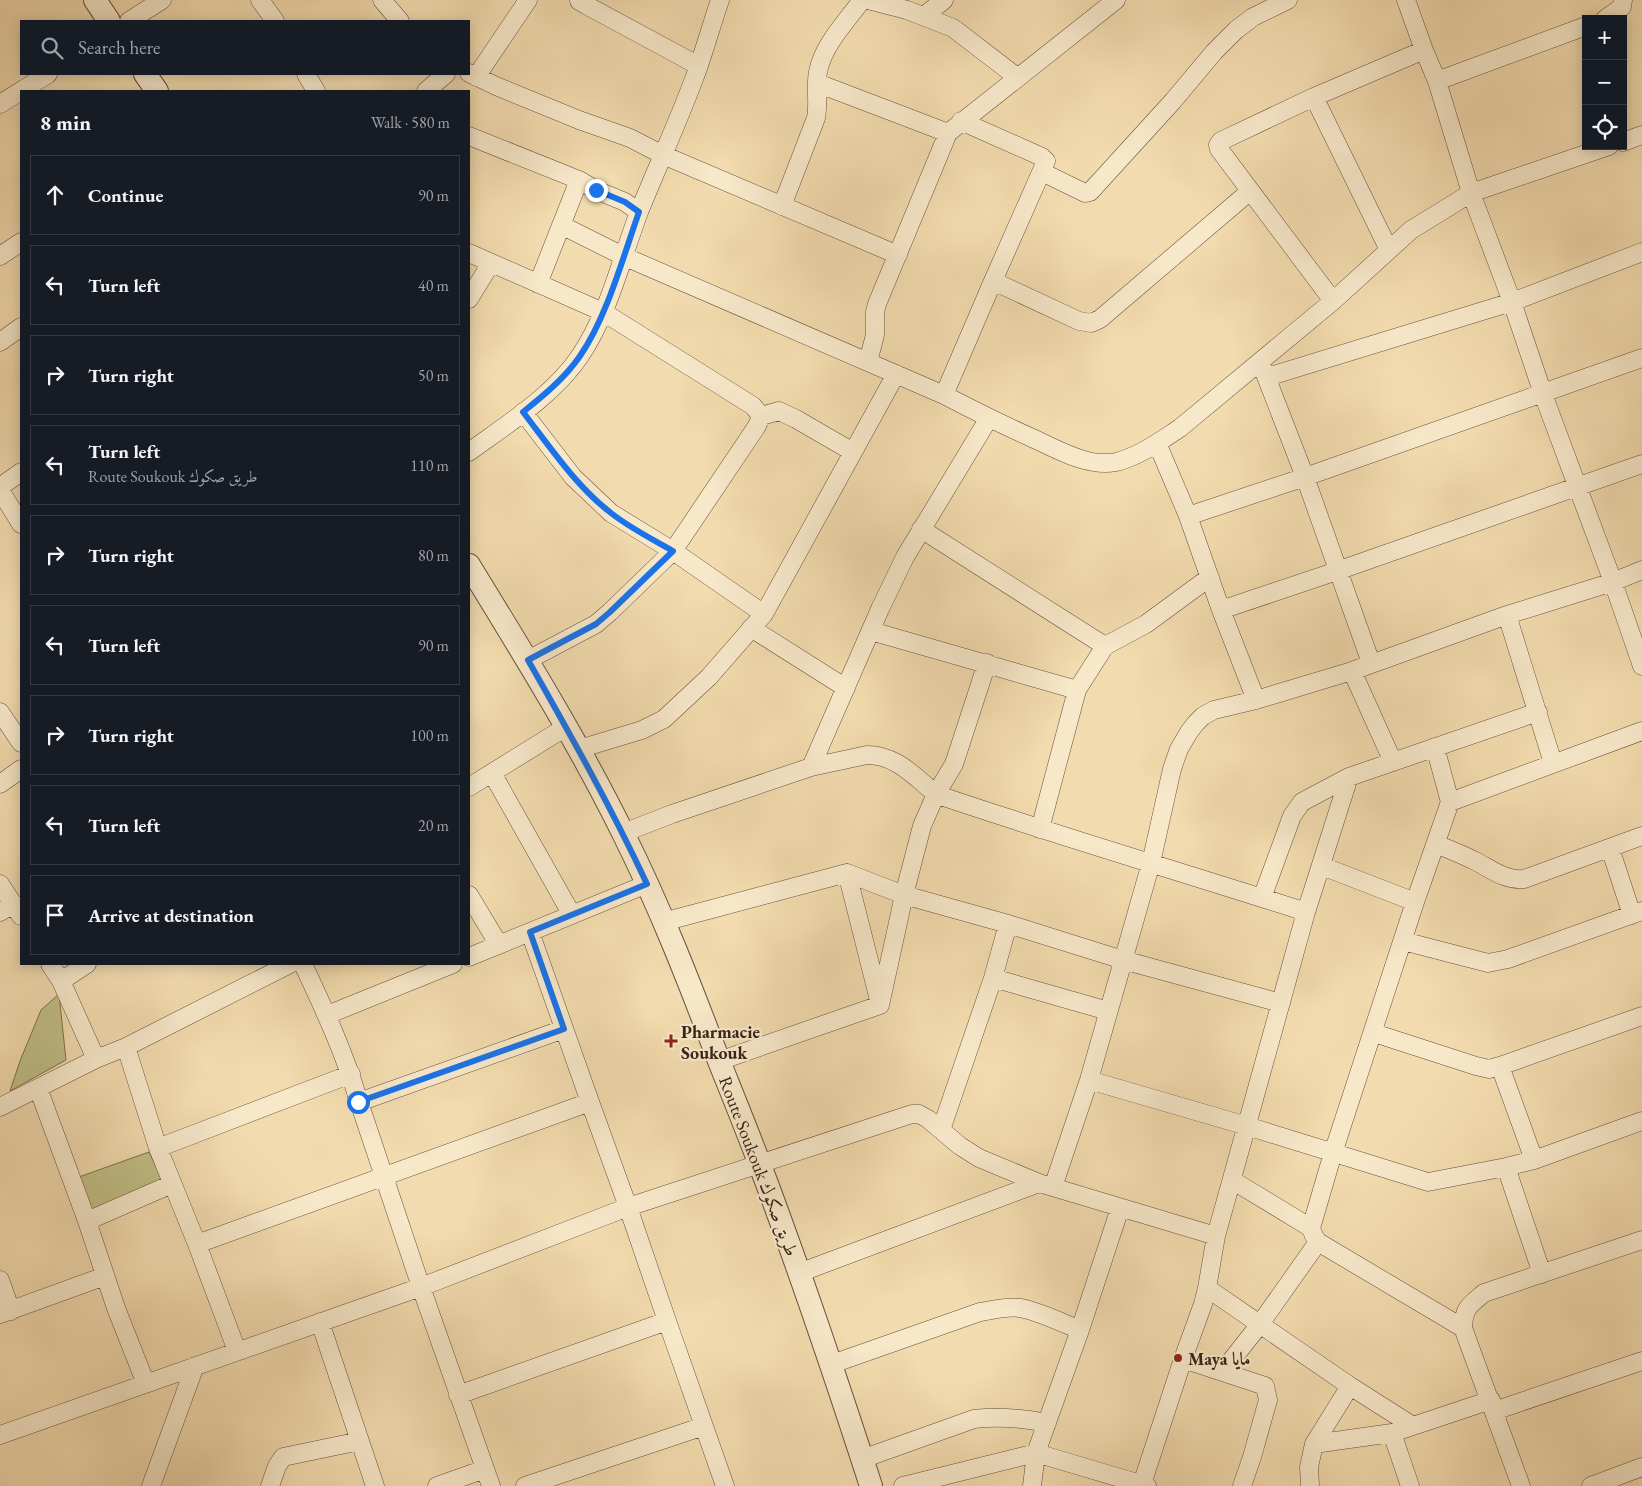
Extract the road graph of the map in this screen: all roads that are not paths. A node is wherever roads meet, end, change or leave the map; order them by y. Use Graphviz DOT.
graph roads {
  1 [pos="95,0"];
  2 [pos="162,0"];
  3 [pos="260,0"];
  4 [pos="528,0"];
  5 [pos="580,0"];
  6 [pos="720,0"];
  7 [pos="862,0"];
  8 [pos="868,0"];
  9 [pos="944,0"];
  10 [pos="1288,0"];
  11 [pos="1406,0"];
  12 [pos="1623,0"];
  13 [pos="388,3"];
  14 [pos="1105,3"];
  15 [pos="1611,15"];
  16 [pos="924,16"];
  17 [pos="108,20"];
  18 [pos="131,20"];
  19 [pos="274,20"];
  20 [pos="399,20"];
  21 [pos="1582,27"];
  22 [pos="1424,50"];
  23 [pos="699,66"];
  24 [pos="46,75"];
  25 [pos="146,75"];
  26 [pos="307,75"];
  27 [pos="445,75"];
  28 [pos="473,75"];
  29 [pos="1017,77"];
  30 [pos="1437,81"];
  31 [pos="818,83"];
  32 [pos="22,90"];
  33 [pos="156,90"];
  34 [pos="315,90"];
  35 [pos="427,90"];
  36 [pos="20,92"];
  37 [pos="1314,96"];
  38 [pos="0,104"];
  39 [pos="962,121"];
  40 [pos="948,133"];
  41 [pos="1642,135"];
  42 [pos="470,136"];
  43 [pos="1627,141"];
  44 [pos="1597,150"];
  45 [pos="663,155"];
  46 [pos="1042,172"];
  47 [pos="579,180"];
  48 [pos="1250,192"];
  49 [pos="1472,193"];
  50 [pos="782,206"];
  51 [pos="639,212"];
  52 [pos="562,225"];
  53 [pos="20,243"];
  54 [pos="1389,250"];
  55 [pos="1642,252"];
  56 [pos="470,254"];
  57 [pos="898,255"];
  58 [pos="0,256"];
  59 [pos="623,256"];
  60 [pos="491,263"];
  61 [pos="993,281"];
  62 [pos="538,284"];
  63 [pos="470,297"];
  64 [pos="1333,301"];
  65 [pos="1512,302"];
  66 [pos="603,312"];
  67 [pos="20,328"];
  68 [pos="0,342"];
  69 [pos="1642,358"];
  70 [pos="868,362"];
  71 [pos="1264,369"];
  72 [pos="896,374"];
  73 [pos="1543,394"];
  74 [pos="944,395"];
  75 [pos="523,412"];
  76 [pos="761,416"];
  77 [pos="989,418"];
  78 [pos="1157,443"];
  79 [pos="470,451"];
  80 [pos="853,452"];
  81 [pos="1642,464"];
  82 [pos="20,473"];
  83 [pos="1305,477"];
  84 [pos="1578,487"];
  85 [pos="0,488"];
  86 [pos="1188,516"];
  87 [pos="20,522"];
  88 [pos="921,529"];
  89 [pos="673,551"];
  90 [pos="470,567"];
  91 [pos="1642,570"];
  92 [pos="1337,571"];
  93 [pos="1210,577"];
  94 [pos="1613,582"];
  95 [pos="1221,610"];
  96 [pos="764,614"];
  97 [pos="1507,615"];
  98 [pos="751,628"];
  99 [pos="871,630"];
  100 [pos="1106,646"];
  101 [pos="528,660"];
  102 [pos="987,663"];
  103 [pos="1371,663"];
  104 [pos="1642,666"];
  105 [pos="1352,671"];
  106 [pos="846,688"];
  107 [pos="1077,690"];
  108 [pos="1256,700"];
  109 [pos="0,712"];
  110 [pos="1538,712"];
  111 [pos="566,727"];
  112 [pos="1642,731"];
  113 [pos="20,742"];
  114 [pos="1435,747"];
  115 [pos="579,749"];
  116 [pos="1393,762"];
  117 [pos="1553,763"];
  118 [pos="811,766"];
  119 [pos="20,770"];
  120 [pos="492,773"];
  121 [pos="1348,777"];
  122 [pos="0,784"];
  123 [pos="470,786"];
  124 [pos="936,794"];
  125 [pos="1450,802"];
  126 [pos="1040,829"];
  127 [pos="623,833"];
  128 [pos="1642,836"];
  129 [pos="1436,844"];
  130 [pos="1610,848"];
  131 [pos="1151,862"];
  132 [pos="1322,866"];
  133 [pos="847,873"];
  134 [pos="0,884"];
  135 [pos="647,884"];
  136 [pos="904,895"];
  137 [pos="470,897"];
  138 [pos="1262,898"];
  139 [pos="1415,902"];
  140 [pos="12,911"];
  141 [pos="1306,912"];
  142 [pos="1637,913"];
  143 [pos="572,915"];
  144 [pos="663,922"];
  145 [pos="1008,924"];
  146 [pos="530,932"];
  147 [pos="1403,940"];
  148 [pos="499,945"];
  149 [pos="470,957"];
  150 [pos="1123,960"];
  151 [pos="51,965"];
  152 [pos="85,965"];
  153 [pos="288,965"];
  154 [pos="303,965"];
  155 [pos="446,965"];
  156 [pos="993,978"];
  157 [pos="61,981"];
  158 [pos="1281,1003"];
  159 [pos="880,1005"];
  160 [pos="1108,1011"];
  161 [pos="327,1015"];
  162 [pos="1642,1016"];
  163 [pos="564,1029"];
  164 [pos="1374,1033"];
  165 [pos="126,1047"];
  166 [pos="96,1059"];
  167 [pos="719,1061"];
  168 [pos="1500,1066"];
  169 [pos="351,1074"];
  170 [pos="1089,1080"];
  171 [pos="38,1088"];
  172 [pos="358,1102"];
  173 [pos="590,1102"];
  174 [pos="0,1107"];
  175 [pos="1642,1121"];
  176 [pos="1247,1126"];
  177 [pos="941,1130"];
  178 [pos="158,1148"];
  179 [pos="1333,1153"];
  180 [pos="1534,1160"];
  181 [pos="760,1163"];
  182 [pos="1506,1167"];
  183 [pos="384,1176"];
  184 [pos="1232,1180"];
  185 [pos="172,1184"];
  186 [pos="1046,1185"];
  187 [pos="628,1207"];
  188 [pos="1120,1208"];
  189 [pos="87,1221"];
  190 [pos="1314,1235"];
  191 [pos="1216,1236"];
  192 [pos="1642,1240"];
  193 [pos="197,1244"];
  194 [pos="799,1272"];
  195 [pos="1542,1274"];
  196 [pos="105,1276"];
  197 [pos="0,1280"];
  198 [pos="421,1287"];
  199 [pos="1208,1288"];
  200 [pos="6,1312"];
  201 [pos="666,1321"];
  202 [pos="320,1322"];
  203 [pos="1260,1324"];
  204 [pos="1463,1328"];
  205 [pos="1080,1330"];
  206 [pos="237,1351"];
  207 [pos="1183,1359"];
  208 [pos="1642,1361"];
  209 [pos="832,1364"];
  210 [pos="195,1366"];
  211 [pos="1223,1372"];
  212 [pos="146,1384"];
  213 [pos="1350,1386"];
  214 [pos="458,1395"];
  215 [pos="1492,1405"];
  216 [pos="1047,1423"];
  217 [pos="704,1426"];
  218 [pos="1413,1426"];
  219 [pos="1392,1433"];
  220 [pos="0,1434"];
  221 [pos="360,1441"];
  222 [pos="1314,1444"];
  223 [pos="1036,1453"];
  224 [pos="862,1459"];
  225 [pos="1642,1467"];
  226 [pos="485,1469"];
  227 [pos="1144,1485"];
  228 [pos="151,1486"];
  229 [pos="270,1486"];
  230 [pos="375,1486"];
  231 [pos="437,1486"];
  232 [pos="491,1486"];
  233 [pos="525,1486"];
  234 [pos="725,1486"];
  235 [pos="871,1486"];
  236 [pos="903,1486"];
  237 [pos="1032,1486"];
  238 [pos="1242,1486"];
  239 [pos="1310,1486"];
  240 [pos="1410,1486"];
  241 [pos="1521,1486"];
  242 [pos="1591,1486"];
  1 -- 17 [label="street"];
  2 -- 18 [label="street"];
  3 -- 19 [label="street"];
  4 -- 28 [label="street"];
  5 -- 23 [label="street"];
  6 -- 23 [label="street"];
  7 -- 31 [label="street"];
  8 -- 16 [label="street"];
  9 -- 16 [label="street"];
  10 -- 46 [label="street"];
  11 -- 22 [label="street"];
  12 -- 15 [label="street"];
  13 -- 20 [label="street"];
  14 -- 29 [label="street"];
  16 -- 29 [label="street"];
  21 -- 30 [label="street"];
  22 -- 30 [label="street"];
  22 -- 37 [label="street"];
  23 -- 45 [label="street"];
  24 -- 32 [label="street"];
  25 -- 33 [label="street"];
  26 -- 34 [label="street"];
  27 -- 35 [label="street"];
  28 -- 45 [label="street"];
  29 -- 39 [label="street"];
  30 -- 49 [label="street"];
  31 -- 40 [label="street"];
  31 -- 50 [label="street"];
  36 -- 38 [label="street"];
  37 -- 48 [label="street"];
  37 -- 54 [label="street"];
  39 -- 40 [label="street"];
  39 -- 46 [label="street"];
  40 -- 57 [label="street"];
  41 -- 43 [label="street"];
  42 -- 47 [label="street"];
  44 -- 49 [label="street"];
  45 -- 50 [label="street"];
  45 -- 51 [label="street"];
  46 -- 61 [label="street"];
  47 -- 51 [label="street"];
  47 -- 52 [label="street"];
  48 -- 61 [label="street"];
  48 -- 64 [label="street"];
  49 -- 54 [label="street"];
  49 -- 65 [label="street"];
  50 -- 57 [label="street"];
  51 -- 59 [label="street"];
  52 -- 59 [label="street"];
  52 -- 62 [label="street"];
  53 -- 58 [label="street"];
  54 -- 64 [label="street"];
  55 -- 65 [label="street"];
  56 -- 60 [label="street"];
  57 -- 70 [label="street"];
  59 -- 66 [label="street"];
  59 -- 70 [label="street"];
  60 -- 62 [label="street"];
  60 -- 63 [label="street"];
  61 -- 74 [label="street"];
  62 -- 66 [label="street"];
  64 -- 71 [label="street"];
  65 -- 71 [label="street"];
  65 -- 73 [label="street"];
  66 -- 75 [label="street"];
  66 -- 76 [label="street"];
  67 -- 68 [label="street"];
  69 -- 73 [label="street"];
  70 -- 72 [label="street"];
  71 -- 78 [label="street"];
  71 -- 83 [label="street"];
  72 -- 74 [label="street"];
  72 -- 80 [label="street"];
  73 -- 83 [label="street"];
  73 -- 84 [label="street"];
  74 -- 77 [label="street"];
  75 -- 79 [label="street"];
  75 -- 89 [label="street"];
  76 -- 80 [label="street"];
  76 -- 89 [label="street"];
  77 -- 78 [label="street"];
  77 -- 88 [label="street"];
  78 -- 86 [label="street"];
  80 -- 96 [label="street"];
  81 -- 84 [label="street"];
  82 -- 85 [label="street"];
  83 -- 86 [label="street"];
  83 -- 92 [label="street"];
  84 -- 92 [label="street"];
  84 -- 94 [label="street"];
  85 -- 87 [label="street"];
  86 -- 93 [label="street"];
  88 -- 99 [label="street"];
  88 -- 100 [label="street"];
  89 -- 96 [label="street"];
  89 -- 101 [label="street"];
  90 -- 101 [label="street, Route Soukouk طريق صكوك"];
  91 -- 94 [label="street"];
  92 -- 95 [label="street"];
  92 -- 103 [label="street"];
  93 -- 95 [label="street"];
  93 -- 100 [label="street"];
  94 -- 97 [label="street"];
  94 -- 104 [label="street"];
  95 -- 108 [label="street"];
  96 -- 98 [label="street"];
  97 -- 103 [label="street"];
  97 -- 110 [label="street"];
  98 -- 106 [label="street"];
  98 -- 115 [label="street"];
  99 -- 102 [label="street"];
  99 -- 106 [label="street"];
  100 -- 107 [label="street"];
  101 -- 111 [label="street, Route Soukouk طريق صكوك"];
  102 -- 107 [label="street"];
  102 -- 124 [label="street"];
  103 -- 105 [label="street"];
  105 -- 108 [label="street"];
  105 -- 116 [label="street"];
  106 -- 118 [label="street"];
  107 -- 126 [label="street"];
  108 -- 131 [label="street"];
  109 -- 113 [label="street"];
  110 -- 114 [label="street"];
  110 -- 117 [label="street"];
  111 -- 115 [label="street, Route Soukouk طريق صكوك"];
  111 -- 120 [label="street"];
  112 -- 117 [label="street"];
  114 -- 116 [label="street"];
  114 -- 125 [label="street"];
  115 -- 127 [label="street, Route Soukouk طريق صكوك"];
  116 -- 121 [label="street"];
  117 -- 125 [label="street"];
  118 -- 124 [label="street"];
  118 -- 127 [label="street"];
  119 -- 122 [label="street"];
  120 -- 123 [label="street"];
  120 -- 143 [label="street"];
  121 -- 132 [label="street"];
  121 -- 138 [label="street"];
  124 -- 126 [label="street"];
  124 -- 136 [label="street"];
  125 -- 129 [label="street"];
  126 -- 131 [label="street"];
  127 -- 135 [label="street, Route Soukouk طريق صكوك"];
  128 -- 130 [label="street"];
  129 -- 130 [label="street"];
  129 -- 139 [label="street"];
  130 -- 142 [label="street"];
  131 -- 138 [label="street"];
  131 -- 150 [label="street"];
  132 -- 139 [label="street"];
  132 -- 141 [label="street"];
  133 -- 136 [label="street"];
  133 -- 144 [label="street"];
  133 -- 159 [label="street"];
  134 -- 140 [label="street"];
  135 -- 143 [label="street"];
  135 -- 144 [label="street, Route Soukouk طريق صكوك"];
  136 -- 145 [label="street"];
  136 -- 159 [label="street"];
  137 -- 148 [label="street"];
  138 -- 141 [label="street"];
  139 -- 147 [label="street"];
  141 -- 158 [label="street"];
  142 -- 147 [label="street"];
  143 -- 146 [label="street"];
  144 -- 167 [label="street, Route Soukouk طريق صكوك"];
  145 -- 150 [label="street"];
  145 -- 156 [label="street"];
  146 -- 148 [label="street"];
  146 -- 163 [label="street"];
  147 -- 164 [label="street"];
  148 -- 149 [label="street"];
  150 -- 158 [label="street"];
  150 -- 160 [label="street"];
  151 -- 157 [label="street"];
  152 -- 157 [label="street"];
  153 -- 165 [label="street"];
  154 -- 161 [label="street"];
  155 -- 161 [label="street"];
  156 -- 160 [label="street"];
  156 -- 177 [label="street"];
  157 -- 166 [label="street"];
  158 -- 176 [label="street"];
  159 -- 167 [label="street"];
  160 -- 170 [label="street"];
  161 -- 169 [label="street"];
  162 -- 168 [label="street"];
  163 -- 172 [label="street"];
  163 -- 173 [label="street"];
  164 -- 168 [label="street"];
  164 -- 179 [label="street"];
  165 -- 166 [label="street"];
  165 -- 178 [label="street"];
  166 -- 171 [label="street"];
  167 -- 181 [label="street, Route Soukouk طريق صكوك"];
  168 -- 180 [label="street"];
  169 -- 172 [label="street"];
  169 -- 178 [label="street"];
  170 -- 176 [label="street"];
  170 -- 186 [label="street"];
  171 -- 174 [label="street"];
  171 -- 189 [label="street"];
  172 -- 183 [label="street"];
  173 -- 183 [label="street"];
  173 -- 187 [label="street"];
  175 -- 180 [label="street"];
  176 -- 179 [label="street"];
  176 -- 184 [label="street"];
  177 -- 181 [label="street"];
  177 -- 186 [label="street"];
  178 -- 185 [label="street"];
  179 -- 182 [label="street"];
  179 -- 190 [label="street"];
  180 -- 182 [label="street"];
  181 -- 187 [label="street"];
  181 -- 194 [label="street, Route Soukouk طريق صكوك"];
  182 -- 195 [label="street"];
  183 -- 193 [label="street"];
  183 -- 198 [label="street"];
  184 -- 190 [label="street"];
  184 -- 191 [label="street"];
  185 -- 189 [label="street"];
  185 -- 193 [label="street"];
  186 -- 188 [label="street"];
  186 -- 194 [label="street"];
  187 -- 198 [label="street"];
  187 -- 201 [label="street"];
  188 -- 191 [label="street"];
  188 -- 205 [label="street"];
  189 -- 196 [label="street"];
  190 -- 203 [label="street"];
  190 -- 204 [label="street"];
  191 -- 199 [label="street"];
  192 -- 195 [label="street"];
  193 -- 206 [label="street"];
  194 -- 209 [label="street, Route Soukouk طريق صكوك"];
  195 -- 204 [label="street"];
  196 -- 200 [label="street"];
  196 -- 212 [label="street"];
  197 -- 200 [label="street"];
  198 -- 202 [label="street"];
  198 -- 214 [label="street"];
  199 -- 203 [label="street"];
  199 -- 207 [label="street"];
  201 -- 214 [label="street"];
  201 -- 217 [label="street"];
  202 -- 206 [label="street"];
  202 -- 221 [label="street"];
  203 -- 211 [label="street"];
  203 -- 213 [label="street"];
  204 -- 215 [label="street"];
  205 -- 209 [label="street"];
  205 -- 216 [label="street"];
  206 -- 210 [label="street"];
  207 -- 211 [label="street"];
  207 -- 227 [label="street"];
  208 -- 215 [label="street"];
  209 -- 224 [label="street, Route Soukouk طريق صكوك"];
  210 -- 212 [label="street"];
  210 -- 228 [label="street"];
  211 -- 238 [label="street"];
  212 -- 220 [label="street"];
  213 -- 218 [label="street"];
  213 -- 222 [label="street"];
  214 -- 226 [label="street"];
  215 -- 218 [label="street"];
  215 -- 241 [label="street"];
  216 -- 223 [label="street"];
  216 -- 224 [label="street"];
  217 -- 233 [label="street"];
  217 -- 234 [label="street"];
  218 -- 219 [label="street"];
  219 -- 222 [label="street"];
  219 -- 240 [label="street"];
  221 -- 229 [label="street"];
  221 -- 230 [label="street"];
  222 -- 239 [label="street"];
  223 -- 227 [label="street"];
  223 -- 236 [label="street"];
  223 -- 237 [label="street"];
  224 -- 235 [label="street, Route Soukouk طريق صكوك"];
  225 -- 242 [label="street"];
  226 -- 231 [label="street"];
  226 -- 232 [label="street"];
}
